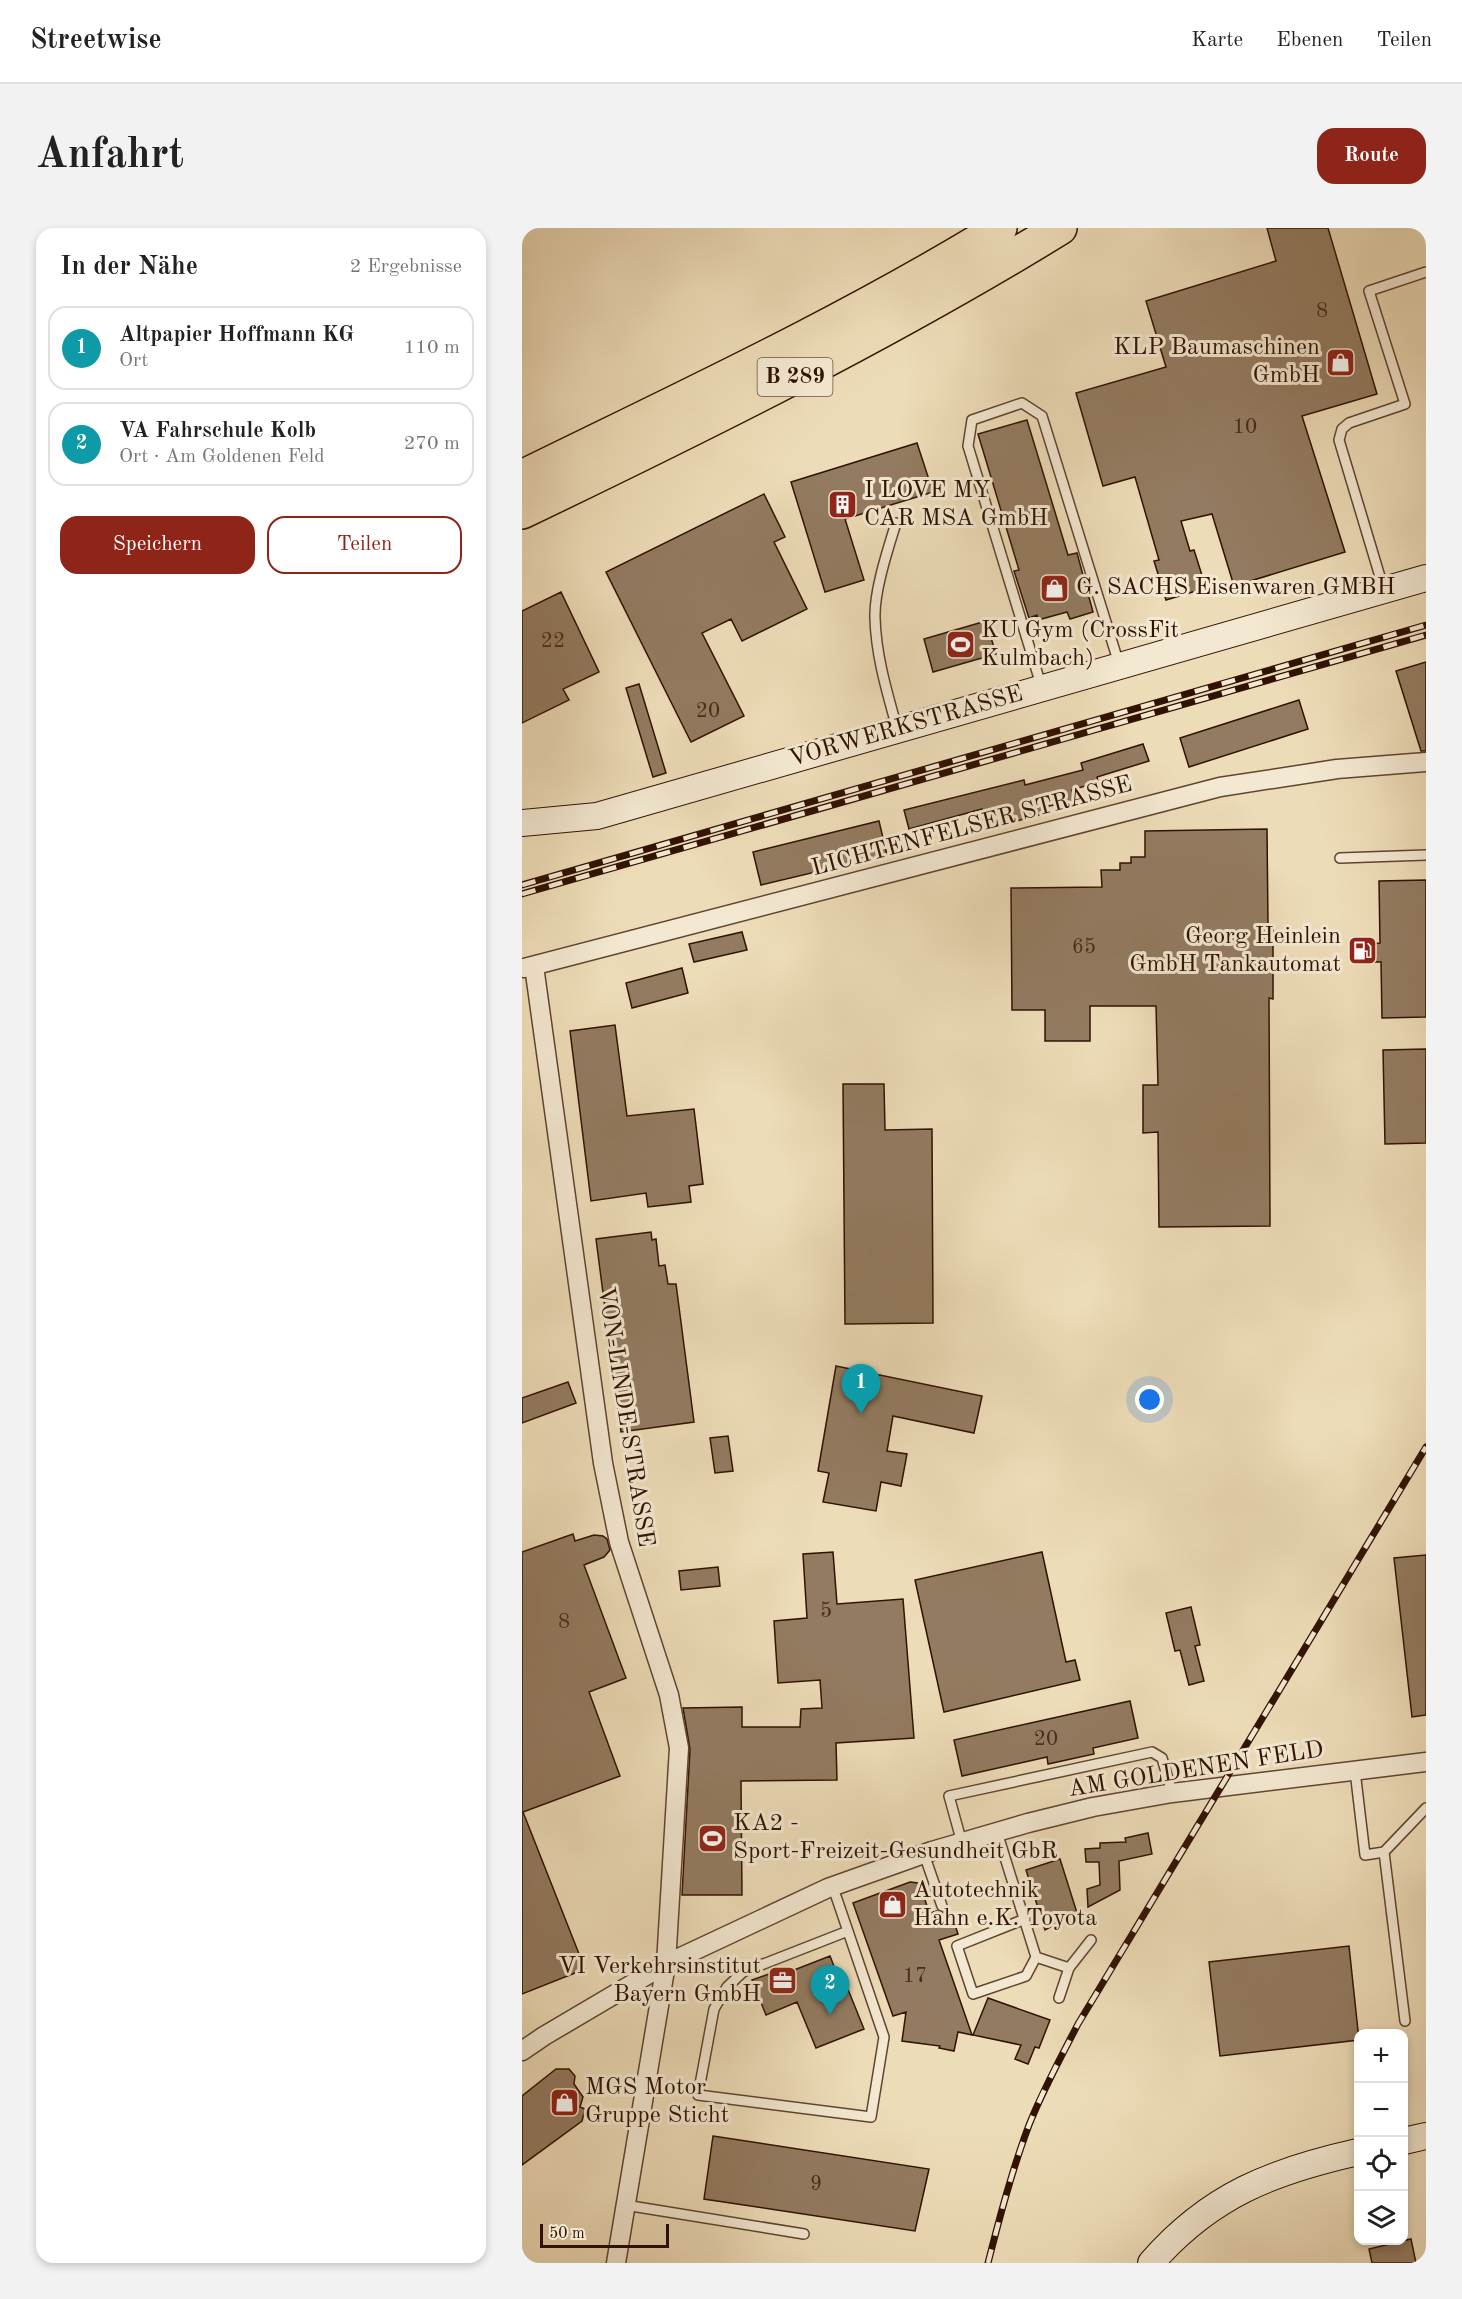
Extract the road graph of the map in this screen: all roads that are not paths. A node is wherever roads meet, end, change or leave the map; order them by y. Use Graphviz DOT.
graph roads {
  1 [pos="1000,228"];
  2 [pos="1060,228"];
  3 [pos="1426,272"];
  4 [pos="522,477"];
  5 [pos="522,512"];
  6 [pos="896,523"];
  7 [pos="1426,578"];
  8 [pos="1384,590"];
  9 [pos="1120,666"];
  10 [pos="1042,688"];
  11 [pos="898,730"];
  12 [pos="1426,762"];
  13 [pos="522,823"];
  14 [pos="1426,855"];
  15 [pos="1340,858"];
  16 [pos="528,967"];
  17 [pos="1426,1762"];
  18 [pos="1355,1771"];
  19 [pos="1172,1793"];
  20 [pos="1426,1808"];
  21 [pos="997,1832"];
  22 [pos="962,1843"];
  23 [pos="1384,1852"];
  24 [pos="924,1854"];
  25 [pos="832,1886"];
  26 [pos="942,1906"];
  27 [pos="1024,1919"];
  28 [pos="848,1931"];
  29 [pos="1091,1940"];
  30 [pos="1036,1957"];
  31 [pos="666,1964"];
  32 [pos="1069,1968"];
  33 [pos="1059,1998"];
  34 [pos="1405,2021"];
  35 [pos="522,2051"];
  36 [pos="1426,2136"];
  37 [pos="1408,2140"];
  38 [pos="1354,2153"];
  39 [pos="625,2205"];
  40 [pos="804,2234"];
  41 [pos="616,2263"];
  42 [pos="1151,2263"];
  1 -- 4 [label="highway, B 289"];
  2 -- 5 [label="highway, B 289"];
  3 -- 8 [label="lane"];
  6 -- 11 [label="lane"];
  7 -- 8 [label="street, VORWERKSTRASSE"];
  8 -- 9 [label="street, VORWERKSTRASSE"];
  9 -- 10 [label="street, VORWERKSTRASSE"];
  9 -- 10 [label="lane"];
  10 -- 11 [label="street, VORWERKSTRASSE"];
  11 -- 13 [label="street, VORWERKSTRASSE"];
  12 -- 16 [label="street, LICHTENFELSER STRASSE"];
  14 -- 15 [label="lane"];
  16 -- 31 [label="street, VON-LINDE-STRASSE"];
  17 -- 18 [label="street, AM GOLDENEN FELD"];
  18 -- 19 [label="street, AM GOLDENEN FELD"];
  18 -- 23 [label="lane"];
  19 -- 21 [label="street, AM GOLDENEN FELD"];
  19 -- 22 [label="lane"];
  20 -- 23 [label="lane"];
  21 -- 22 [label="street, AM GOLDENEN FELD"];
  21 -- 27 [label="lane"];
  22 -- 24 [label="street, AM GOLDENEN FELD"];
  23 -- 34 [label="lane"];
  24 -- 25 [label="street, AM GOLDENEN FELD"];
  24 -- 26 [label="lane"];
  25 -- 28 [label="lane"];
  25 -- 31 [label="street, AM GOLDENEN FELD"];
  27 -- 30 [label="lane"];
  27 -- 30 [label="lane"];
  28 -- 28 [label="lane"];
  29 -- 32 [label="lane"];
  30 -- 32 [label="lane"];
  31 -- 35 [label="street, AM GOLDENEN FELD"];
  31 -- 39 [label="street, VON-LINDE-STRASSE"];
  32 -- 33 [label="lane"];
  36 -- 37 [label="street"];
  38 -- 42 [label="street"];
  39 -- 40 [label="lane"];
  39 -- 41 [label="street, VON-LINDE-STRASSE"];
}
